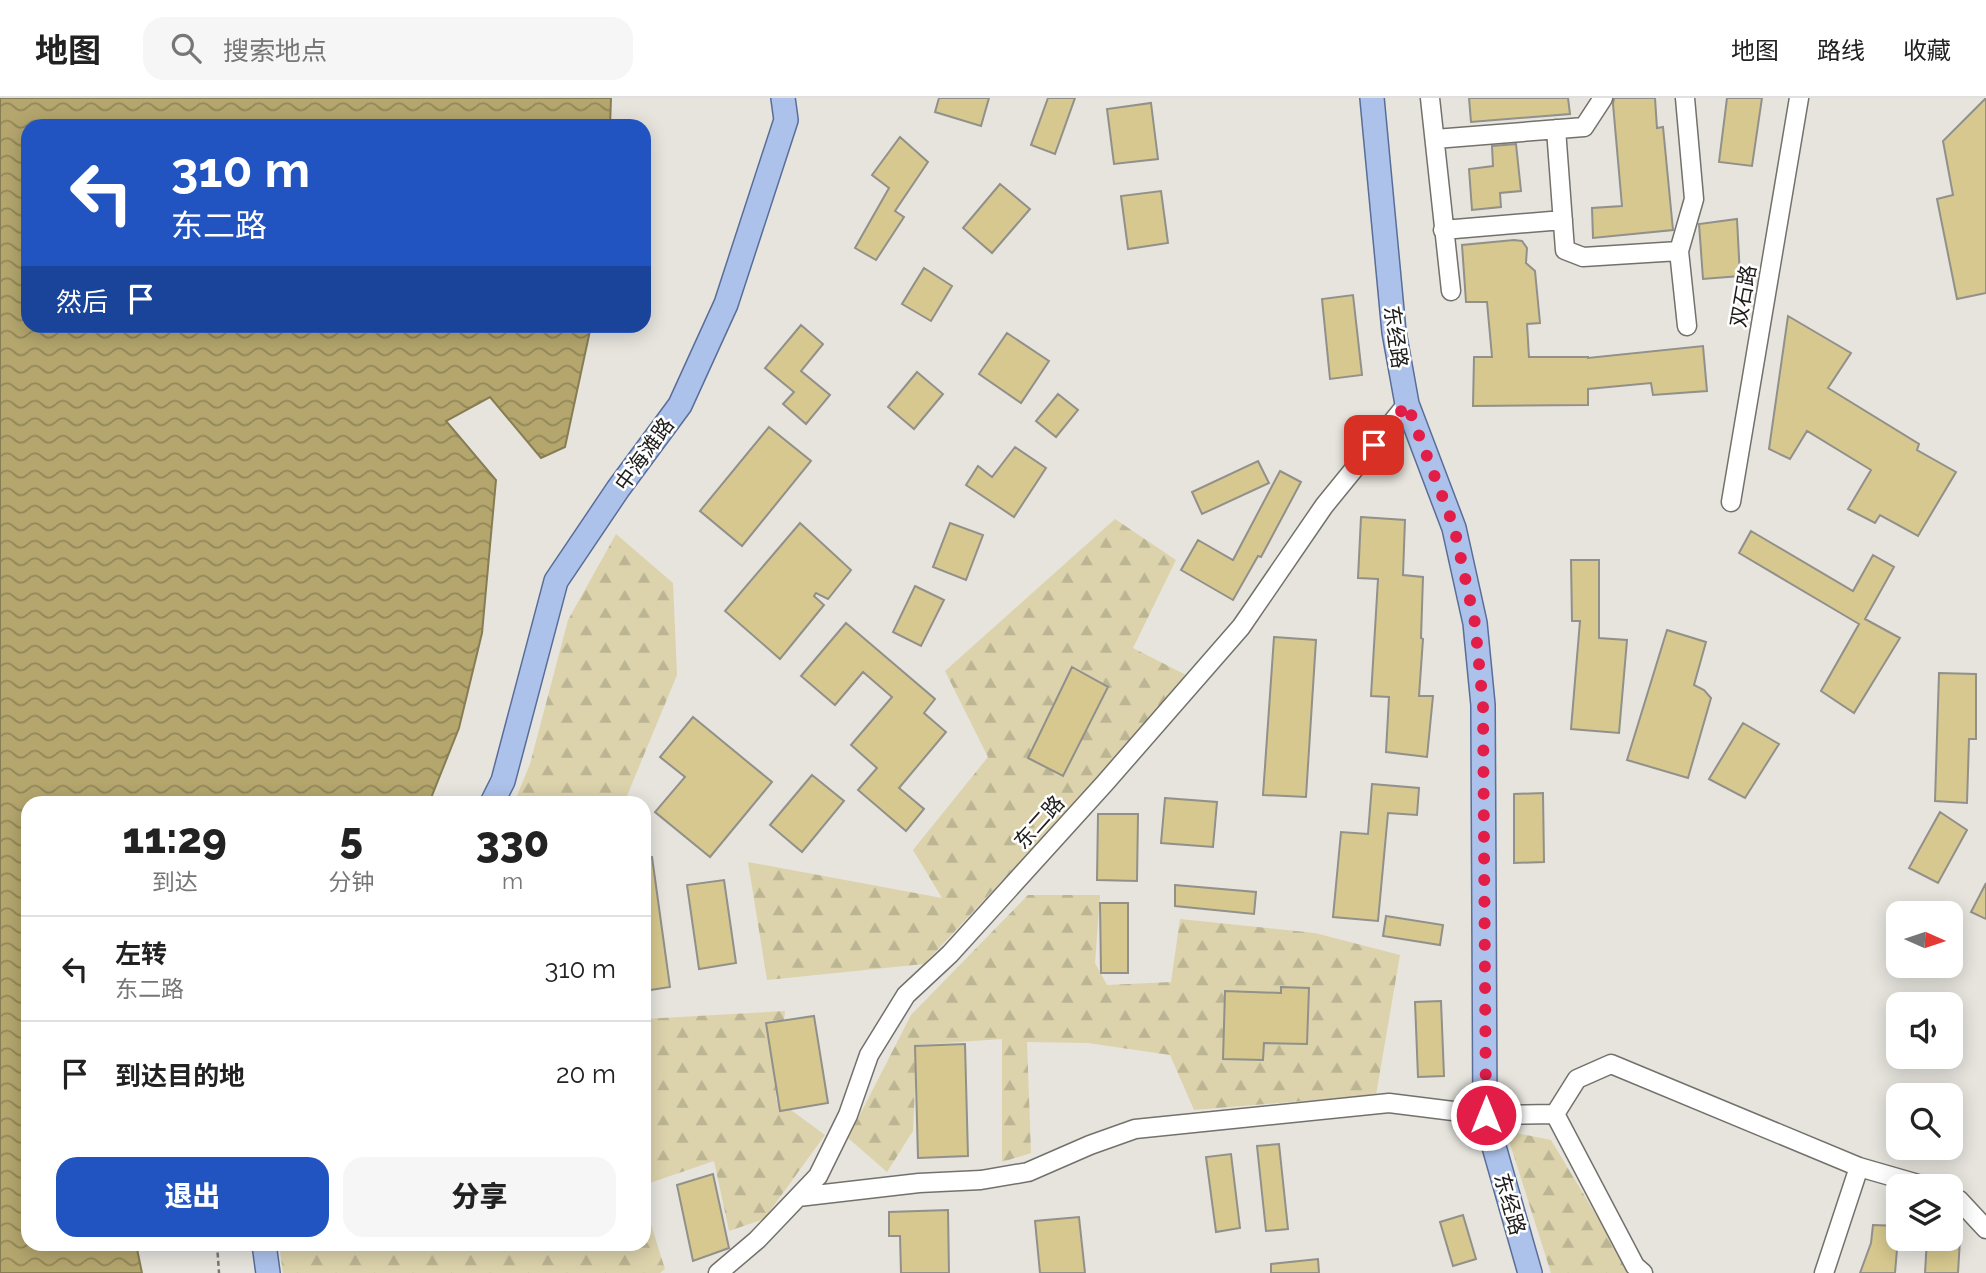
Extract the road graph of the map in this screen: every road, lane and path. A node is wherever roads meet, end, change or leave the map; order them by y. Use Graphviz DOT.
graph roads {
  1 [pos="1372,98"];
  2 [pos="1430,98"];
  3 [pos="1603,98"];
  4 [pos="1685,98"];
  5 [pos="1799,98"];
  6 [pos="787,105"];
  7 [pos="1556,129"];
  8 [pos="1435,139"];
  9 [pos="1563,220"];
  10 [pos="1443,230"];
  11 [pos="1679,251"];
  12 [pos="1451,291"];
  13 [pos="1686,326"];
  14 [pos="1407,404"];
  15 [pos="1731,502"];
  16 [pos="495,796"];
  17 [pos="1555,1114"];
  18 [pos="1486,1115"];
  19 [pos="1859,1167"];
  20 [pos="1886,1175"];
  21 [pos="798,1196"];
  22 [pos="1963,1204"];
  23 [pos="1986,1229"];
  24 [pos="217,1251"];
  25 [pos="265,1251"];
  26 [pos="219,1273"];
  27 [pos="268,1273"];
  28 [pos="718,1273"];
  29 [pos="1530,1273"];
  30 [pos="1643,1273"];
  31 [pos="1824,1273"];
  1 -- 14 [label="main road, 东经路"];
  2 -- 8 [label="street"];
  3 -- 7 [label="street"];
  4 -- 11 [label="street"];
  5 -- 15 [label="street, 双石路"];
  6 -- 16 [label="main road, 中海滩路"];
  7 -- 8 [label="street"];
  7 -- 9 [label="street"];
  8 -- 10 [label="street"];
  9 -- 10 [label="street"];
  9 -- 11 [label="street"];
  10 -- 12 [label="street"];
  11 -- 13 [label="street"];
  14 -- 18 [label="main road, 东经路"];
  14 -- 21 [label="street, 东二路"];
  17 -- 18 [label="street"];
  17 -- 19 [label="street"];
  17 -- 30 [label="street"];
  18 -- 21 [label="street"];
  18 -- 29 [label="main road, 东经路"];
  19 -- 20 [label="street"];
  19 -- 31 [label="street"];
  21 -- 28 [label="street, 东二路"];
  22 -- 23 [label="street"];
  24 -- 26 [label="path"];
  25 -- 27 [label="main road"];
}
